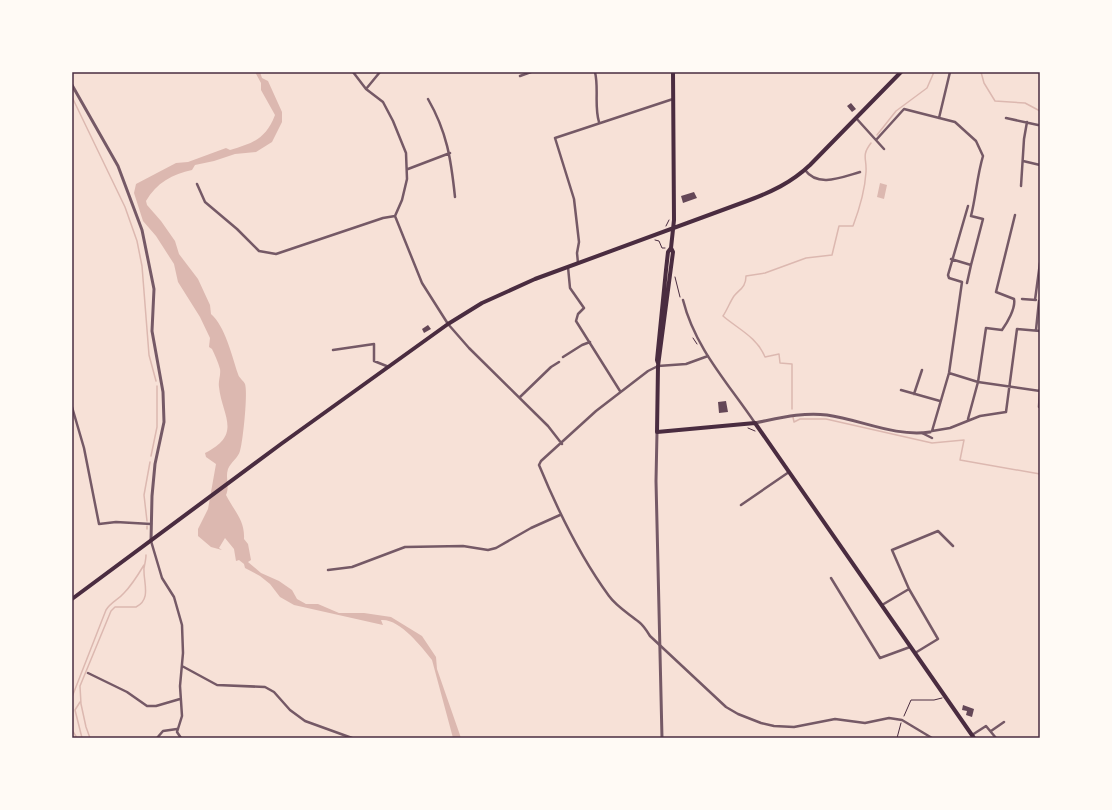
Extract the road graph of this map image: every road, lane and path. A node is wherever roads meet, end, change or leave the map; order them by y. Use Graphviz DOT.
graph roads {
  1 [pos="353,72"];
  2 [pos="380,72"];
  3 [pos="531,72"];
  4 [pos="595,72"];
  5 [pos="673,72"];
  6 [pos="900,72"];
  7 [pos="950,72"];
  8 [pos="520,76"];
  9 [pos="72,85"];
  10 [pos="366,89"];
  11 [pos="428,99"];
  12 [pos="673,99"];
  13 [pos="856,118"];
  14 [pos="939,118"];
  15 [pos="1006,118"];
  16 [pos="599,122"];
  17 [pos="1028,122"];
  18 [pos="1038,125"];
  19 [pos="876,140"];
  20 [pos="884,149"];
  21 [pos="450,153"];
  22 [pos="1023,161"];
  23 [pos="1040,165"];
  24 [pos="408,169"];
  25 [pos="805,170"];
  26 [pos="860,172"];
  27 [pos="197,184"];
  28 [pos="1021,186"];
  29 [pos="455,197"];
  30 [pos="968,206"];
  31 [pos="395,216"];
  32 [pos="1015,216"];
  33 [pos="673,228"];
  34 [pos="655,240"];
  35 [pos="662,248"];
  36 [pos="951,260"];
  37 [pos="1040,263"];
  38 [pos="578,264"];
  39 [pos="971,265"];
  40 [pos="568,267"];
  41 [pos="967,283"];
  42 [pos="1039,284"];
  43 [pos="1022,299"];
  44 [pos="684,300"];
  45 [pos="1038,301"];
  46 [pos="448,324"];
  47 [pos="1036,330"];
  48 [pos="1040,331"];
  49 [pos="590,342"];
  50 [pos="333,350"];
  51 [pos="564,356"];
  52 [pos="708,356"];
  53 [pos="559,362"];
  54 [pos="658,365"];
  55 [pos="389,368"];
  56 [pos="922,370"];
  57 [pos="949,373"];
  58 [pos="978,382"];
  59 [pos="1009,387"];
  60 [pos="901,390"];
  61 [pos="620,391"];
  62 [pos="1040,391"];
  63 [pos="914,394"];
  64 [pos="520,397"];
  65 [pos="940,401"];
  66 [pos="72,407"];
  67 [pos="1039,407"];
  68 [pos="968,419"];
  69 [pos="755,423"];
  70 [pos="747,427"];
  71 [pos="931,431"];
  72 [pos="657,432"];
  73 [pos="758,432"];
  74 [pos="922,433"];
  75 [pos="932,438"];
  76 [pos="562,444"];
  77 [pos="788,472"];
  78 [pos="741,505"];
  79 [pos="560,515"];
  80 [pos="151,524"];
  81 [pos="151,541"];
  82 [pos="953,546"];
  83 [pos="328,570"];
  84 [pos="831,578"];
  85 [pos="909,589"];
  86 [pos="72,599"];
  87 [pos="882,605"];
  88 [pos="660,643"];
  89 [pos="910,647"];
  90 [pos="915,653"];
  91 [pos="182,666"];
  92 [pos="88,673"];
  93 [pos="942,698"];
  94 [pos="180,699"];
  95 [pos="902,720"];
  96 [pos="1004,722"];
  97 [pos="177,730"];
  98 [pos="991,731"];
  99 [pos="973,736"];
  100 [pos="157,738"];
  101 [pos="181,738"];
  102 [pos="352,738"];
  103 [pos="662,738"];
  104 [pos="897,738"];
  105 [pos="932,738"];
  106 [pos="996,738"];
  1 -- 10 [label="street"];
  2 -- 10 [label="street"];
  3 -- 8 [label="street"];
  4 -- 16 [label="street"];
  5 -- 12 [label="main road"];
  6 -- 13 [label="main road"];
  7 -- 14 [label="street"];
  9 -- 80 [label="street"];
  10 -- 24 [label="street"];
  11 -- 21 [label="street"];
  12 -- 16 [label="street"];
  12 -- 33 [label="main road"];
  13 -- 19 [label="street"];
  13 -- 25 [label="main road"];
  14 -- 19 [label="street"];
  14 -- 39 [label="street"];
  15 -- 17 [label="street"];
  16 -- 38 [label="street"];
  17 -- 18 [label="street"];
  17 -- 22 [label="street"];
  19 -- 20 [label="street"];
  21 -- 24 [label="street"];
  21 -- 29 [label="street"];
  22 -- 23 [label="street"];
  22 -- 28 [label="street"];
  24 -- 31 [label="street"];
  25 -- 26 [label="street"];
  25 -- 33 [label="main road"];
  27 -- 31 [label="street"];
  30 -- 36 [label="street"];
  31 -- 46 [label="street"];
  32 -- 58 [label="street"];
  33 -- 38 [label="main road"];
  33 -- 54 [label="main road"];
  34 -- 35 [label="path"];
  36 -- 39 [label="street"];
  36 -- 57 [label="street"];
  37 -- 42 [label="street"];
  38 -- 40 [label="main road"];
  39 -- 41 [label="street"];
  40 -- 46 [label="main road"];
  40 -- 49 [label="street"];
  42 -- 45 [label="street"];
  43 -- 45 [label="street"];
  44 -- 52 [label="street"];
  45 -- 47 [label="street"];
  46 -- 55 [label="main road"];
  46 -- 64 [label="street"];
  47 -- 48 [label="street"];
  47 -- 59 [label="street"];
  49 -- 51 [label="street"];
  49 -- 61 [label="street"];
  50 -- 55 [label="street"];
  52 -- 54 [label="street"];
  52 -- 69 [label="street"];
  53 -- 64 [label="street"];
  54 -- 61 [label="street"];
  54 -- 72 [label="main road"];
  55 -- 81 [label="main road"];
  56 -- 63 [label="street"];
  57 -- 58 [label="street"];
  57 -- 65 [label="street"];
  58 -- 59 [label="street"];
  58 -- 68 [label="street"];
  59 -- 62 [label="street"];
  59 -- 68 [label="street"];
  60 -- 63 [label="street"];
  61 -- 76 [label="street"];
  62 -- 67 [label="street"];
  63 -- 65 [label="street"];
  64 -- 76 [label="street"];
  65 -- 71 [label="street"];
  66 -- 80 [label="street"];
  68 -- 71 [label="street"];
  69 -- 72 [label="main road"];
  69 -- 74 [label="street"];
  69 -- 77 [label="main road"];
  70 -- 73 [label="path"];
  71 -- 74 [label="street"];
  72 -- 88 [label="street"];
  74 -- 75 [label="street"];
  76 -- 79 [label="street"];
  77 -- 78 [label="street"];
  77 -- 87 [label="main road"];
  79 -- 83 [label="street"];
  79 -- 88 [label="street"];
  80 -- 81 [label="street"];
  81 -- 86 [label="main road"];
  81 -- 91 [label="street"];
  82 -- 85 [label="street"];
  84 -- 89 [label="street"];
  85 -- 87 [label="street"];
  85 -- 90 [label="street"];
  87 -- 89 [label="main road"];
  88 -- 95 [label="street"];
  88 -- 103 [label="street"];
  89 -- 90 [label="main road"];
  90 -- 99 [label="main road"];
  91 -- 94 [label="street"];
  91 -- 102 [label="street"];
  92 -- 94 [label="street"];
  93 -- 95 [label="path"];
  94 -- 97 [label="street"];
  95 -- 104 [label="path"];
  95 -- 105 [label="street"];
  96 -- 98 [label="street"];
  97 -- 100 [label="street"];
  97 -- 101 [label="street"];
  98 -- 99 [label="street"];
  98 -- 106 [label="street"];
}
